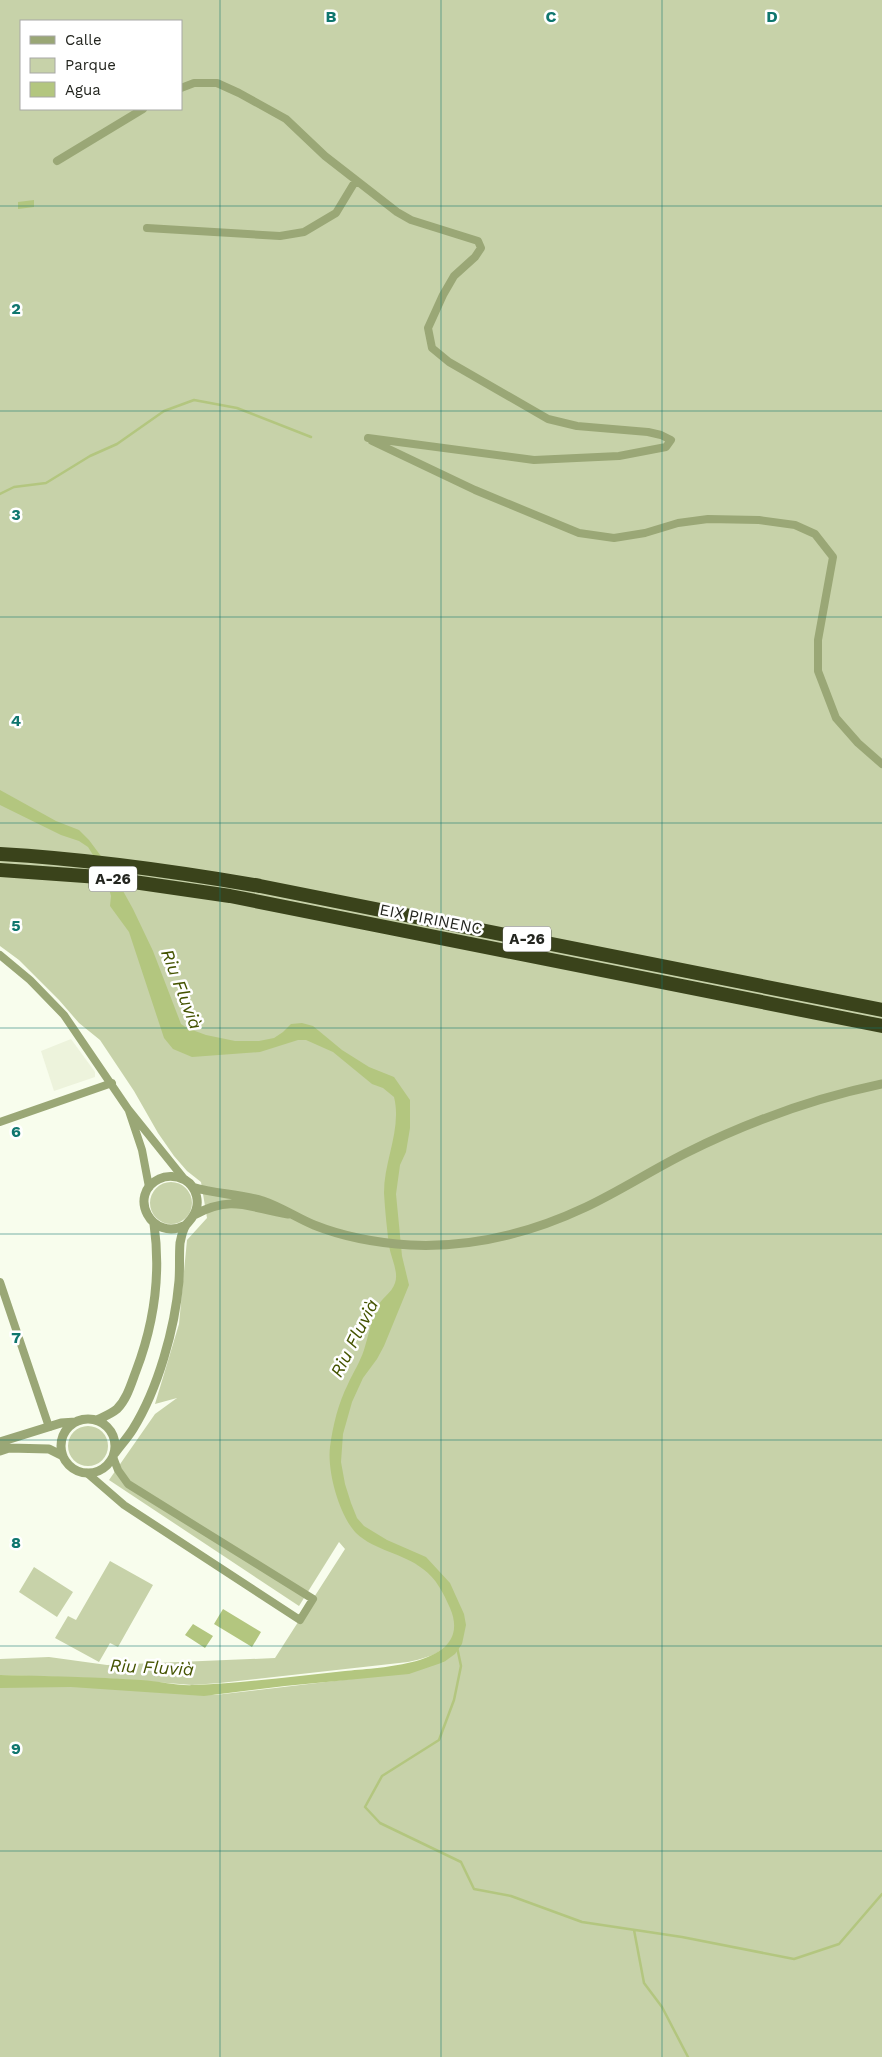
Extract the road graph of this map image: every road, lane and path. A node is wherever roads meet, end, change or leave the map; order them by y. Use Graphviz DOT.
graph roads {
  1 [pos="182,88"];
  2 [pos="140,110"];
  3 [pos="56,161"];
  4 [pos="356,180"];
  5 [pos="147,228"];
  6 [pos="882,764"];
  7 [pos="0,854"];
  8 [pos="0,870"];
  9 [pos="0,955"];
  10 [pos="882,1010"];
  11 [pos="882,1026"];
  12 [pos="112,1083"];
  13 [pos="882,1084"];
  14 [pos="128,1109"];
  15 [pos="0,1122"];
  16 [pos="184,1180"];
  17 [pos="149,1187"];
  18 [pos="192,1187"];
  19 [pos="194,1215"];
  20 [pos="291,1215"];
  21 [pos="154,1224"];
  22 [pos="186,1225"];
  23 [pos="0,1285"];
  24 [pos="97,1420"];
  25 [pos="77,1422"];
  26 [pos="49,1427"];
  27 [pos="0,1442"];
  28 [pos="0,1451"];
  29 [pos="114,1455"];
  30 [pos="63,1456"];
  31 [pos="87,1473"];
  1 -- 4 [label="street"];
  2 -- 3 [label="street"];
  4 -- 5 [label="street"];
  4 -- 6 [label="street"];
  7 -- 10 [label="highway, EIX PIRINENC / A-26"];
  8 -- 11 [label="highway, EIX PIRINENC / A-26"];
  9 -- 12 [label="street"];
  12 -- 14 [label="street"];
  12 -- 15 [label="street"];
  13 -- 20 [label="street"];
  14 -- 16 [label="street"];
  14 -- 17 [label="street"];
  16 -- 17 [label="street"];
  16 -- 18 [label="street"];
  17 -- 21 [label="street"];
  18 -- 19 [label="street"];
  18 -- 20 [label="street"];
  19 -- 20 [label="street"];
  19 -- 22 [label="street"];
  21 -- 22 [label="street"];
  21 -- 24 [label="street"];
  22 -- 29 [label="street"];
  23 -- 26 [label="street"];
  24 -- 25 [label="street"];
  24 -- 29 [label="street"];
  25 -- 26 [label="street"];
  25 -- 30 [label="street"];
  26 -- 27 [label="street"];
  28 -- 30 [label="street"];
  29 -- 31 [label="street"];
  29 -- 31 [label="street"];
  30 -- 31 [label="street"];
}
